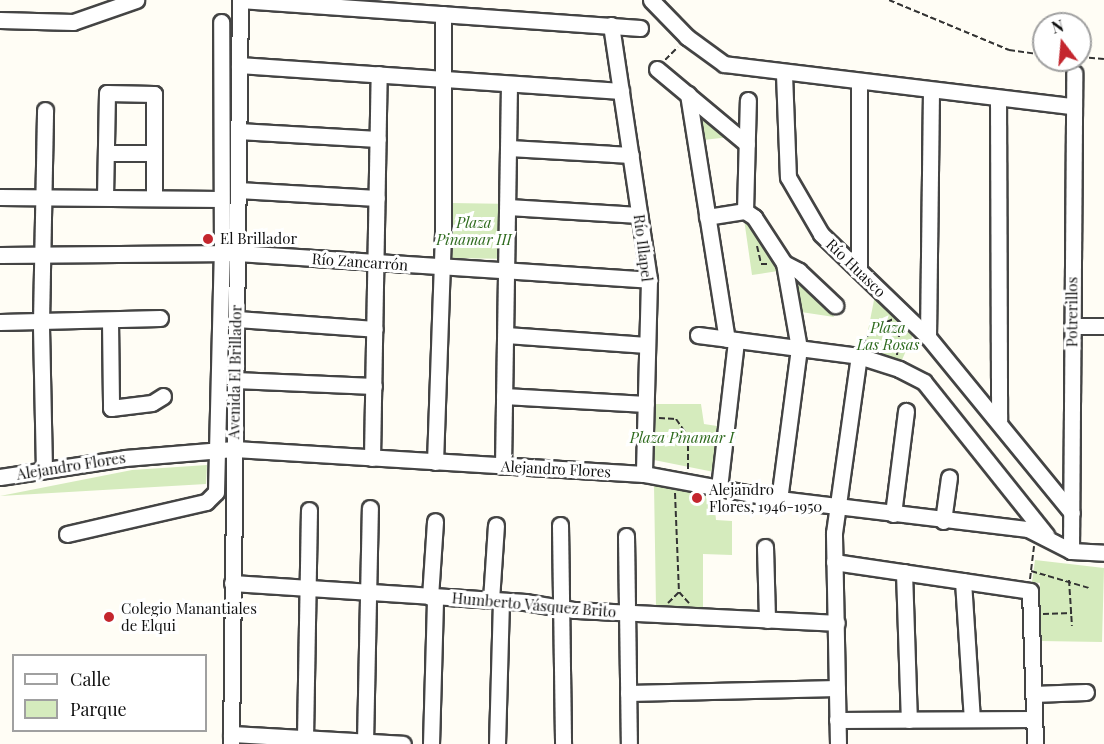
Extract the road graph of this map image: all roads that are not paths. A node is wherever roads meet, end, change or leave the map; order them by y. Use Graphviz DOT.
graph roads {
  1 [pos="136,0"];
  2 [pos="240,0"];
  3 [pos="651,0"];
  4 [pos="442,14"];
  5 [pos="0,20"];
  6 [pos="221,22"];
  7 [pos="611,25"];
  8 [pos="640,28"];
  9 [pos="239,65"];
  10 [pos="657,69"];
  11 [pos="1074,73"];
  12 [pos="379,74"];
  13 [pos="784,74"];
  14 [pos="444,80"];
  15 [pos="859,82"];
  16 [pos="509,84"];
  17 [pos="621,91"];
  18 [pos="931,91"];
  19 [pos="688,94"];
  20 [pos="998,98"];
  21 [pos="748,100"];
  22 [pos="1073,106"];
  23 [pos="45,110"];
  24 [pos="238,131"];
  25 [pos="378,139"];
  26 [pos="747,144"];
  27 [pos="508,148"];
  28 [pos="106,153"];
  29 [pos="154,153"];
  30 [pos="631,155"];
  31 [pos="238,190"];
  32 [pos="0,197"];
  33 [pos="105,197"];
  34 [pos="154,197"];
  35 [pos="377,198"];
  36 [pos="44,199"];
  37 [pos="221,199"];
  38 [pos="508,207"];
  39 [pos="745,211"];
  40 [pos="639,215"];
  41 [pos="707,217"];
  42 [pos="230,253"];
  43 [pos="0,255"];
  44 [pos="43,256"];
  45 [pos="376,263"];
  46 [pos="784,263"];
  47 [pos="442,267"];
  48 [pos="859,270"];
  49 [pos="507,272"];
  50 [pos="648,280"];
  51 [pos="835,305"];
  52 [pos="160,318"];
  53 [pos="237,320"];
  54 [pos="110,321"];
  55 [pos="0,322"];
  56 [pos="41,322"];
  57 [pos="1072,326"];
  58 [pos="1104,326"];
  59 [pos="375,329"];
  60 [pos="506,335"];
  61 [pos="698,335"];
  62 [pos="928,336"];
  63 [pos="731,340"];
  64 [pos="647,345"];
  65 [pos="799,348"];
  66 [pos="859,356"];
  67 [pos="236,380"];
  68 [pos="374,386"];
  69 [pos="163,396"];
  70 [pos="504,396"];
  71 [pos="646,410"];
  72 [pos="906,411"];
  73 [pos="999,420"];
  74 [pos="226,450"];
  75 [pos="372,458"];
  76 [pos="435,462"];
  77 [pos="503,466"];
  78 [pos="44,470"];
  79 [pos="644,474"];
  80 [pos="0,477"];
  81 [pos="949,477"];
  82 [pos="719,488"];
  83 [pos="779,499"];
  84 [pos="838,506"];
  85 [pos="370,508"];
  86 [pos="309,510"];
  87 [pos="1072,513"];
  88 [pos="893,514"];
  89 [pos="435,521"];
  90 [pos="943,521"];
  91 [pos="496,525"];
  92 [pos="560,525"];
  93 [pos="1041,533"];
  94 [pos="67,534"];
  95 [pos="626,536"];
  96 [pos="765,547"];
  97 [pos="1071,551"];
  98 [pos="1104,553"];
  99 [pos="834,562"];
  100 [pos="904,572"];
  101 [pos="963,581"];
  102 [pos="232,583"];
  103 [pos="308,589"];
  104 [pos="368,593"];
  105 [pos="432,597"];
  106 [pos="496,601"];
  107 [pos="562,609"];
  108 [pos="627,613"];
  109 [pos="767,620"];
  110 [pos="837,623"];
  111 [pos="837,688"];
  112 [pos="1086,692"];
  113 [pos="628,693"];
  114 [pos="1034,694"];
  115 [pos="972,719"];
  116 [pos="1034,719"];
  117 [pos="837,720"];
  118 [pos="909,720"];
  119 [pos="305,738"];
  120 [pos="231,739"];
  121 [pos="364,741"];
  122 [pos="403,744"];
  123 [pos="431,744"];
  124 [pos="497,744"];
  125 [pos="563,744"];
  126 [pos="629,744"];
  127 [pos="838,744"];
  128 [pos="1035,744"];
  1 -- 5 [label="street"];
  2 -- 4 [label="street"];
  2 -- 9 [label="street, Avenida El Brillador"];
  3 -- 13 [label="street"];
  4 -- 7 [label="street"];
  4 -- 14 [label="street"];
  6 -- 37 [label="street, Avenida El Brillador"];
  7 -- 8 [label="street"];
  7 -- 17 [label="street, Río Illapel"];
  9 -- 12 [label="street"];
  9 -- 24 [label="street, Avenida El Brillador"];
  10 -- 19 [label="street"];
  11 -- 22 [label="street, Potrerillos"];
  12 -- 14 [label="street"];
  12 -- 25 [label="street"];
  13 -- 15 [label="street"];
  13 -- 48 [label="street, Río Huasco"];
  14 -- 16 [label="street"];
  14 -- 47 [label="street"];
  15 -- 18 [label="street"];
  15 -- 48 [label="street"];
  16 -- 17 [label="street"];
  16 -- 27 [label="street"];
  17 -- 30 [label="street, Río Illapel"];
  18 -- 20 [label="street"];
  18 -- 62 [label="street"];
  19 -- 26 [label="street"];
  19 -- 41 [label="street"];
  20 -- 22 [label="street"];
  20 -- 73 [label="street"];
  21 -- 26 [label="street"];
  22 -- 57 [label="street, Potrerillos"];
  23 -- 36 [label="street"];
  24 -- 25 [label="street"];
  24 -- 31 [label="street, Avenida El Brillador"];
  25 -- 35 [label="street"];
  26 -- 39 [label="street"];
  27 -- 30 [label="street"];
  27 -- 38 [label="street"];
  28 -- 29 [label="street"];
  28 -- 29 [label="street"];
  28 -- 33 [label="street"];
  29 -- 34 [label="street"];
  30 -- 40 [label="street, Río Illapel"];
  31 -- 35 [label="street"];
  31 -- 42 [label="street, Avenida El Brillador"];
  32 -- 36 [label="street"];
  33 -- 34 [label="street"];
  33 -- 36 [label="street"];
  34 -- 37 [label="street"];
  35 -- 45 [label="street"];
  36 -- 44 [label="street"];
  37 -- 42 [label="street, Avenida El Brillador"];
  38 -- 40 [label="street"];
  38 -- 49 [label="street"];
  39 -- 41 [label="street"];
  39 -- 46 [label="street"];
  40 -- 50 [label="street, Río Illapel"];
  41 -- 63 [label="street"];
  42 -- 44 [label="street, Río Zancarrón"];
  42 -- 45 [label="street, Río Zancarrón"];
  42 -- 53 [label="street, Avenida El Brillador"];
  42 -- 74 [label="street, Avenida El Brillador"];
  43 -- 44 [label="street, Río Zancarrón"];
  44 -- 56 [label="street"];
  45 -- 47 [label="street, Río Zancarrón"];
  45 -- 59 [label="street"];
  46 -- 51 [label="street"];
  46 -- 65 [label="street"];
  47 -- 49 [label="street, Río Zancarrón"];
  47 -- 76 [label="street"];
  48 -- 62 [label="street, Río Huasco"];
  49 -- 50 [label="street, Río Zancarrón"];
  49 -- 60 [label="street"];
  50 -- 64 [label="street, Río Illapel"];
  52 -- 54 [label="street"];
  53 -- 59 [label="street"];
  53 -- 67 [label="street, Avenida El Brillador"];
  54 -- 56 [label="street"];
  54 -- 69 [label="street"];
  55 -- 56 [label="street"];
  56 -- 78 [label="street"];
  57 -- 58 [label="street"];
  57 -- 87 [label="street, Potrerillos"];
  59 -- 68 [label="street"];
  60 -- 64 [label="street"];
  60 -- 70 [label="street"];
  61 -- 63 [label="street"];
  62 -- 73 [label="street, Río Huasco"];
  63 -- 65 [label="street"];
  63 -- 82 [label="street"];
  64 -- 71 [label="street, Río Illapel"];
  65 -- 66 [label="street"];
  65 -- 83 [label="street"];
  66 -- 84 [label="street"];
  66 -- 93 [label="street"];
  67 -- 68 [label="street"];
  67 -- 74 [label="street, Avenida El Brillador"];
  68 -- 75 [label="street"];
  70 -- 71 [label="street"];
  70 -- 77 [label="street"];
  71 -- 79 [label="street, Río Illapel"];
  72 -- 88 [label="street"];
  73 -- 87 [label="street, Río Huasco"];
  74 -- 75 [label="street, Alejandro Flores"];
  74 -- 78 [label="street, Alejandro Flores"];
  74 -- 94 [label="street, Avenida El Brillador"];
  74 -- 102 [label="street, Avenida El Brillador"];
  75 -- 76 [label="street, Alejandro Flores"];
  76 -- 77 [label="street, Alejandro Flores"];
  77 -- 79 [label="street, Alejandro Flores"];
  78 -- 80 [label="street, Alejandro Flores"];
  79 -- 82 [label="street, Alejandro Flores"];
  81 -- 90 [label="street"];
  82 -- 83 [label="street, Alejandro Flores"];
  83 -- 84 [label="street, Alejandro Flores"];
  84 -- 88 [label="street, Alejandro Flores"];
  84 -- 99 [label="street"];
  85 -- 104 [label="street"];
  86 -- 103 [label="street"];
  87 -- 97 [label="street, Potrerillos"];
  88 -- 90 [label="street, Alejandro Flores"];
  89 -- 105 [label="street"];
  90 -- 93 [label="street, Alejandro Flores"];
  91 -- 106 [label="street"];
  92 -- 107 [label="street"];
  93 -- 97 [label="street, Alejandro Flores"];
  95 -- 108 [label="street"];
  96 -- 109 [label="street"];
  97 -- 98 [label="street, Alejandro Flores"];
  99 -- 100 [label="street"];
  99 -- 110 [label="street"];
  100 -- 101 [label="street"];
  100 -- 118 [label="street"];
  101 -- 114 [label="street"];
  101 -- 115 [label="street"];
  102 -- 103 [label="street, Humberto Vásquez Brito"];
  102 -- 120 [label="street, Avenida El Brillador"];
  103 -- 104 [label="street, Humberto Vásquez Brito"];
  103 -- 119 [label="street"];
  104 -- 105 [label="street, Humberto Vásquez Brito"];
  104 -- 121 [label="street"];
  105 -- 106 [label="street, Humberto Vásquez Brito"];
  105 -- 123 [label="street"];
  106 -- 107 [label="street, Humberto Vásquez Brito"];
  106 -- 124 [label="street"];
  107 -- 108 [label="street, Humberto Vásquez Brito"];
  107 -- 125 [label="street"];
  108 -- 109 [label="street, Humberto Vásquez Brito"];
  108 -- 113 [label="street"];
  109 -- 110 [label="street, Humberto Vásquez Brito"];
  110 -- 111 [label="street"];
  111 -- 113 [label="street"];
  111 -- 117 [label="street"];
  112 -- 114 [label="street"];
  113 -- 126 [label="street"];
  114 -- 116 [label="street"];
  115 -- 116 [label="street"];
  115 -- 118 [label="street"];
  116 -- 128 [label="street"];
  117 -- 118 [label="street"];
  117 -- 127 [label="street"];
  119 -- 120 [label="street"];
  119 -- 121 [label="street"];
  121 -- 122 [label="street"];
}
